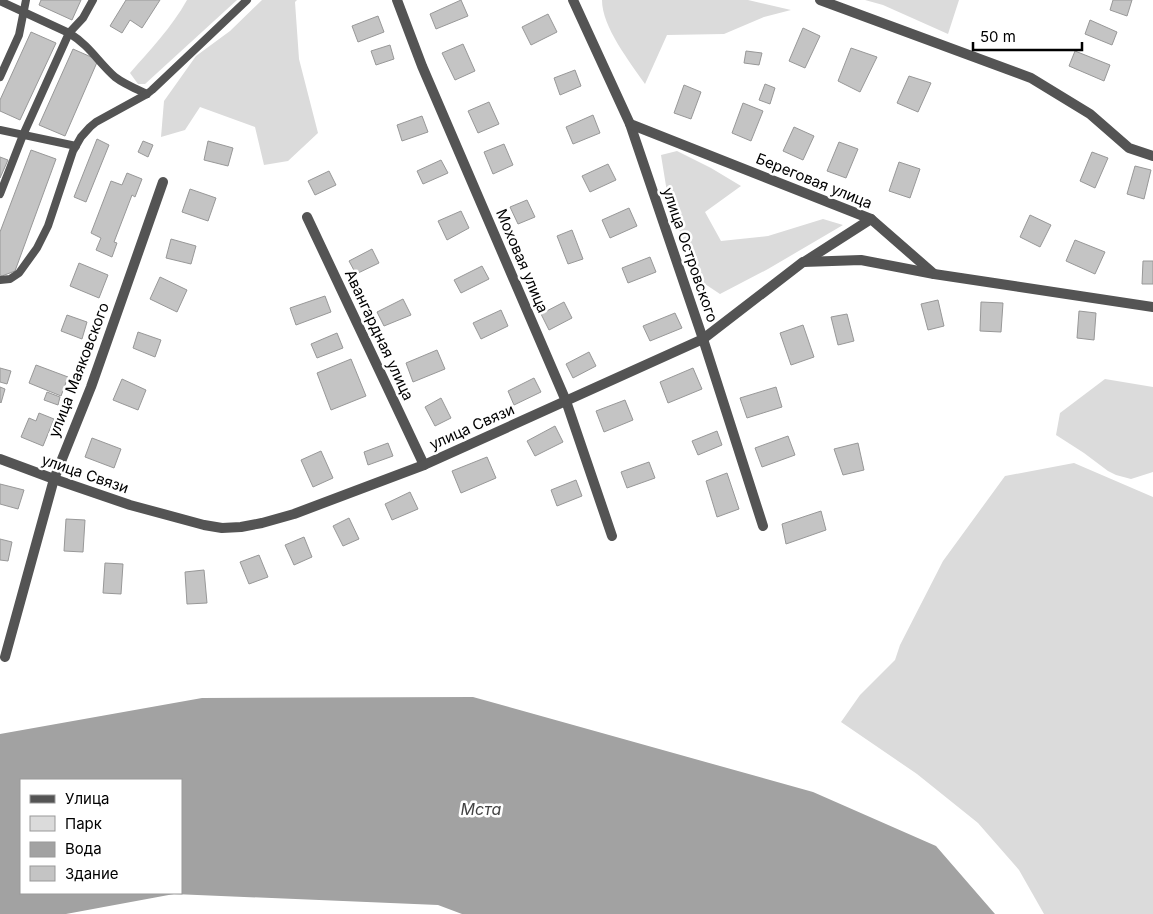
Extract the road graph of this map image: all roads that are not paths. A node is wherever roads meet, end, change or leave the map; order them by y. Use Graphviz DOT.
graph roads {
  1 [pos="26,0"];
  2 [pos="93,0"];
  3 [pos="247,0"];
  4 [pos="397,0"];
  5 [pos="820,0"];
  6 [pos="0,1"];
  7 [pos="575,2"];
  8 [pos="23,12"];
  9 [pos="69,33"];
  10 [pos="0,77"];
  11 [pos="147,94"];
  12 [pos="630,124"];
  13 [pos="0,130"];
  14 [pos="23,135"];
  15 [pos="76,146"];
  16 [pos="1153,156"];
  17 [pos="163,182"];
  18 [pos="0,194"];
  19 [pos="307,217"];
  20 [pos="871,219"];
  21 [pos="803,262"];
  22 [pos="934,274"];
  23 [pos="0,280"];
  24 [pos="1153,307"];
  25 [pos="702,339"];
  26 [pos="566,401"];
  27 [pos="0,459"];
  28 [pos="424,465"];
  29 [pos="54,479"];
  30 [pos="763,526"];
  31 [pos="612,536"];
  32 [pos="5,657"];
  1 -- 8 [label="lane"];
  2 -- 9 [label="lane"];
  3 -- 11 [label="lane"];
  4 -- 26 [label="street, Моховая улица"];
  5 -- 16 [label="street"];
  6 -- 8 [label="lane"];
  7 -- 12 [label="street, улица Островского"];
  8 -- 9 [label="lane"];
  8 -- 10 [label="lane"];
  9 -- 11 [label="lane"];
  9 -- 14 [label="lane"];
  11 -- 15 [label="lane"];
  12 -- 20 [label="street, Береговая улица"];
  12 -- 25 [label="street, улица Островского"];
  13 -- 14 [label="lane"];
  14 -- 15 [label="lane"];
  14 -- 18 [label="lane"];
  15 -- 23 [label="lane"];
  17 -- 29 [label="street, улица Маяковского"];
  19 -- 28 [label="street, Авангардная улица"];
  20 -- 21 [label="street, улица Связи"];
  20 -- 22 [label="street, Береговая улица"];
  21 -- 22 [label="street"];
  21 -- 25 [label="street, улица Связи"];
  22 -- 24 [label="street"];
  25 -- 26 [label="street, улица Связи"];
  25 -- 30 [label="street, улица Островского"];
  26 -- 28 [label="street, улица Связи"];
  26 -- 31 [label="street, Моховая улица"];
  27 -- 29 [label="street, улица Связи"];
  28 -- 29 [label="street, улица Связи"];
  29 -- 32 [label="street, улица Маяковского"];
}
